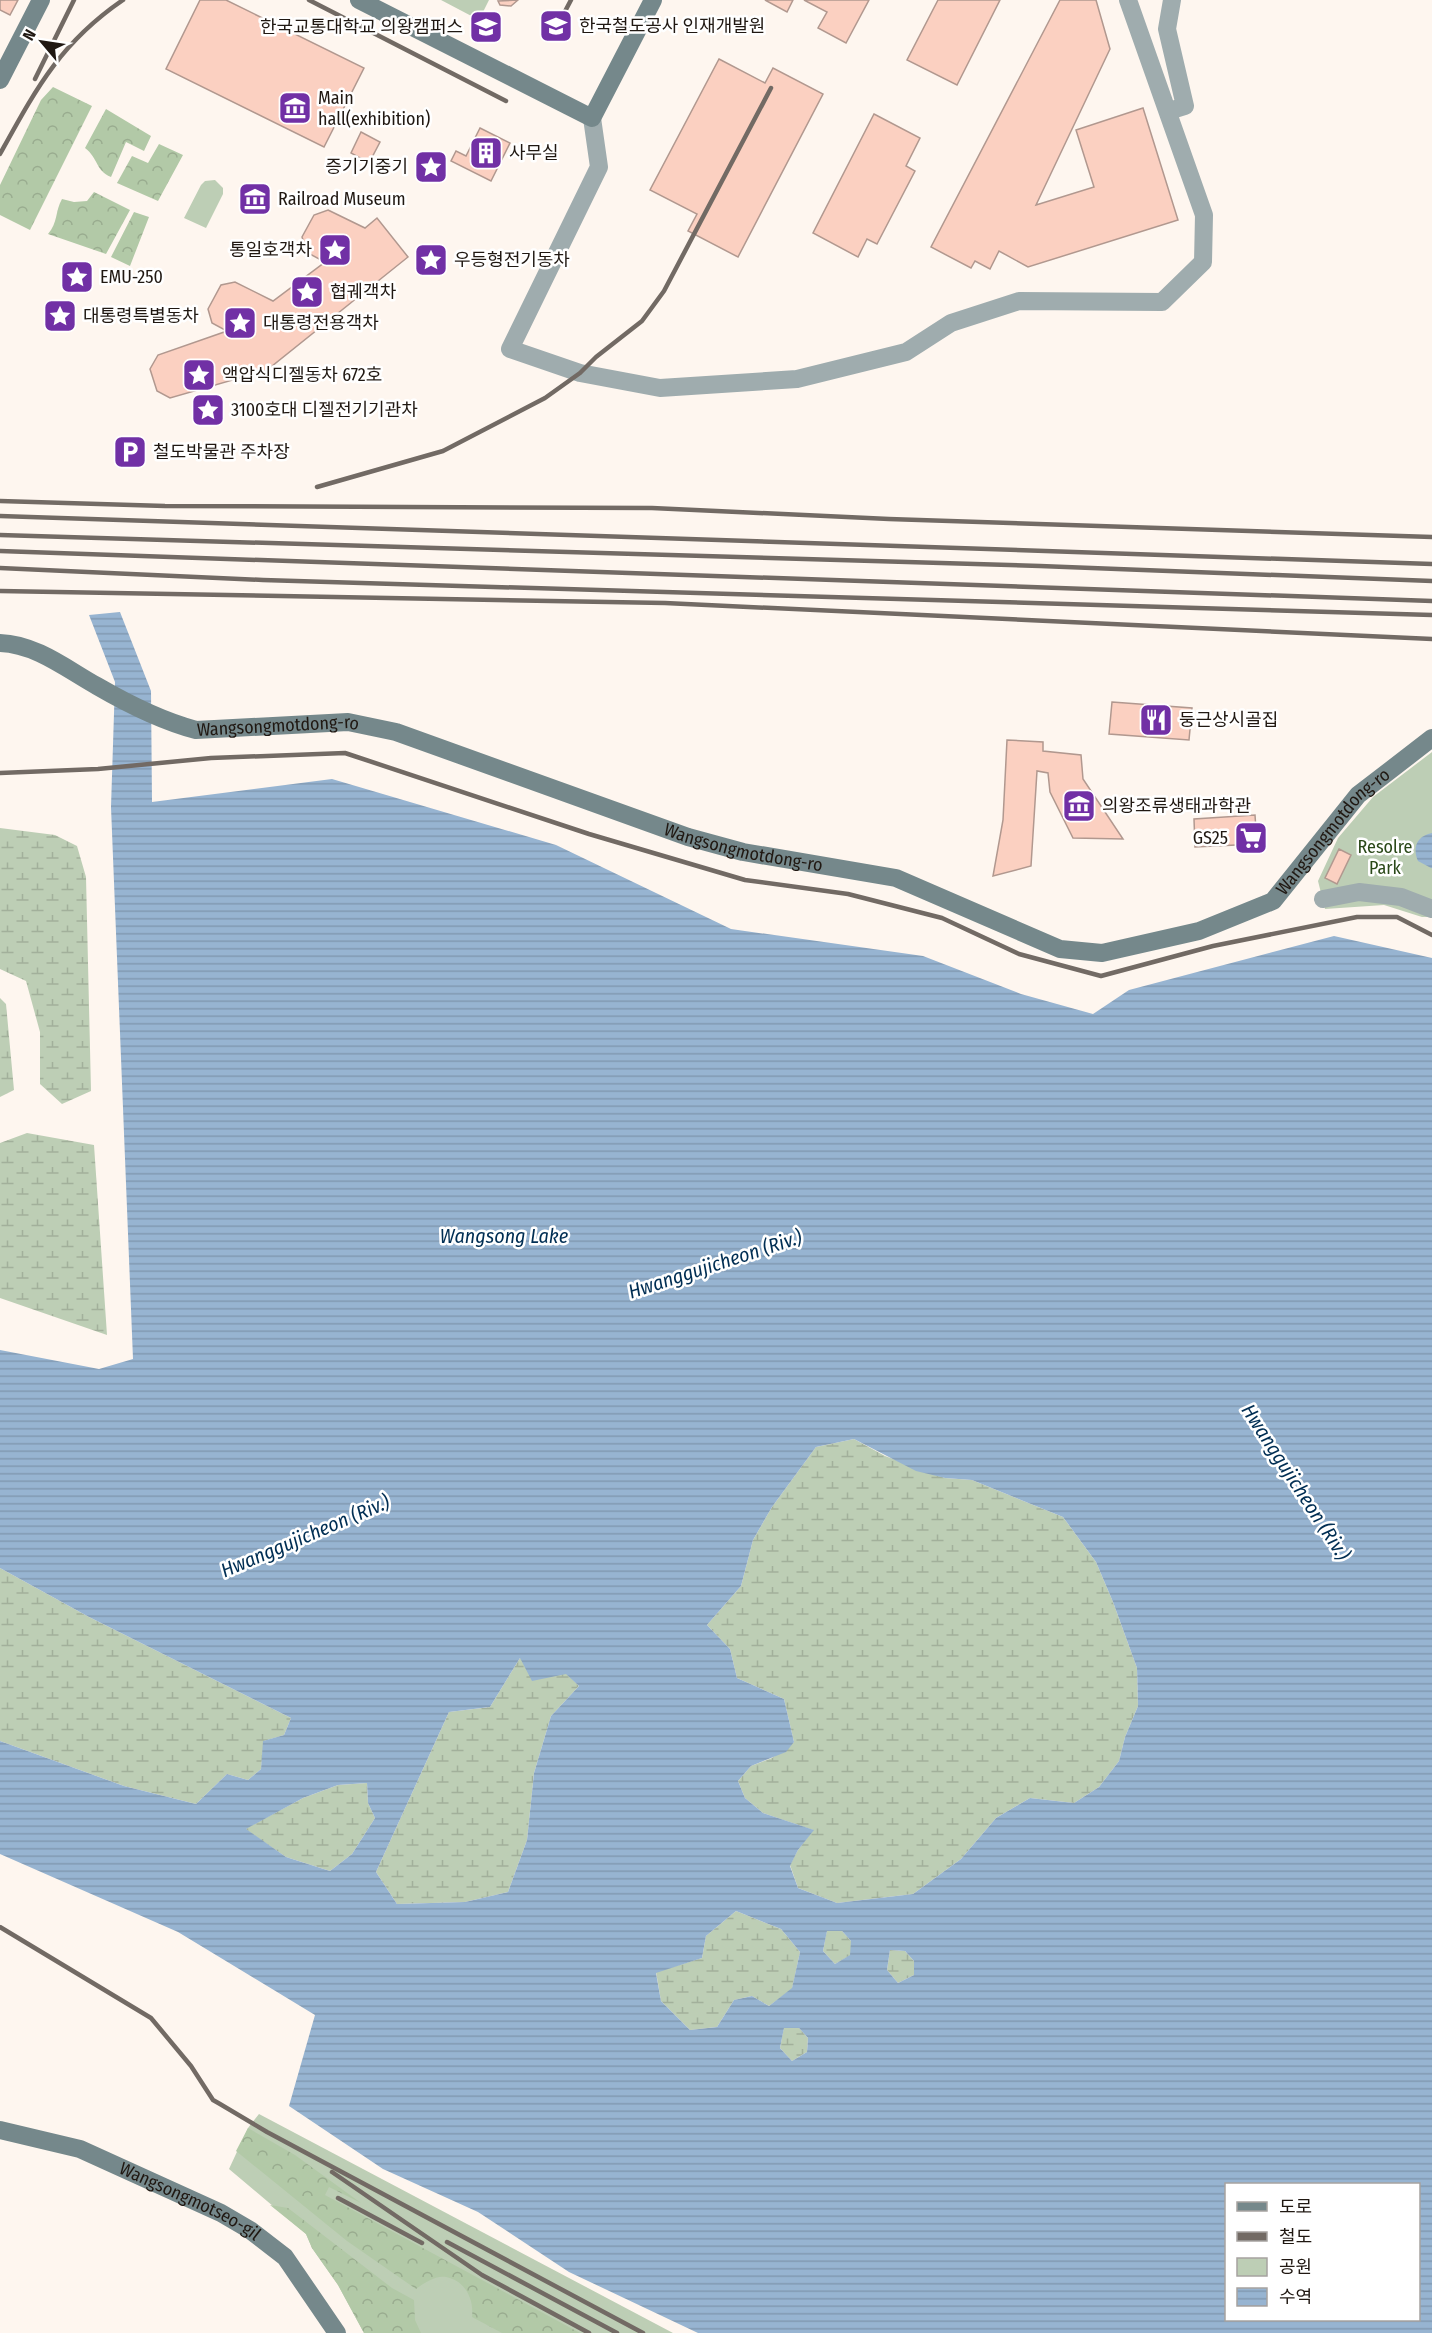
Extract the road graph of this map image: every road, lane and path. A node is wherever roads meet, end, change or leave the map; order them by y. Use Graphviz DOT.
graph roads {
  1 [pos="41,0"];
  2 [pos="359,0"];
  3 [pos="653,0"];
  4 [pos="1128,0"];
  5 [pos="1172,0"];
  6 [pos="0,80"];
  7 [pos="1177,109"];
  8 [pos="592,118"];
  9 [pos="0,643"];
  10 [pos="1432,738"];
  11 [pos="1323,899"];
  12 [pos="1432,909"];
  13 [pos="0,2130"];
  14 [pos="337,2333"];
  1 -- 6 [label="street"];
  2 -- 8 [label="street"];
  3 -- 8 [label="street"];
  4 -- 7 [label="street"];
  5 -- 7 [label="street"];
  7 -- 8 [label="street"];
  9 -- 10 [label="street, Wangsongmotdong-ro"];
  11 -- 12 [label="street, Wangsongmotdong-ro"];
  13 -- 14 [label="street, Wangsongmotseo-gil"];
}
